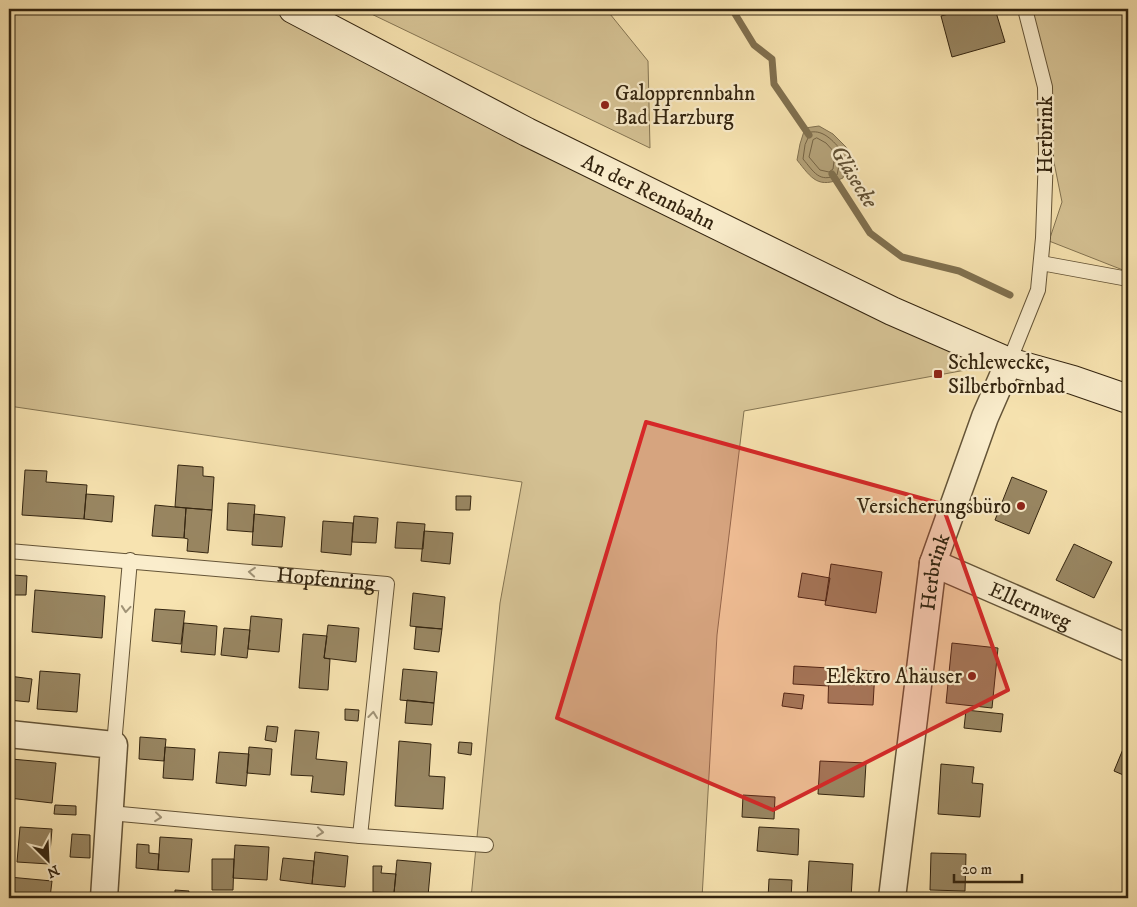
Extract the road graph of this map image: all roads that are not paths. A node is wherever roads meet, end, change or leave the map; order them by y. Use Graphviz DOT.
graph roads {
  1 [pos="293,9"];
  2 [pos="1025,9"];
  3 [pos="1041,263"];
  4 [pos="1128,279"];
  5 [pos="1010,362"];
  6 [pos="1128,399"];
  7 [pos="9,551"];
  8 [pos="130,560"];
  9 [pos="933,563"];
  10 [pos="1128,648"];
  11 [pos="9,734"];
  12 [pos="114,745"];
  13 [pos="110,813"];
  14 [pos="360,836"];
  15 [pos="486,845"];
  16 [pos="104,898"];
  17 [pos="892,898"];
  1 -- 5 [label="main road, An der Rennbahn"];
  2 -- 3 [label="lane, Herbrink"];
  3 -- 4 [label="lane"];
  3 -- 5 [label="lane, Herbrink"];
  5 -- 6 [label="main road, An der Rennbahn"];
  5 -- 9 [label="street, Herbrink"];
  7 -- 8 [label="lane, Hopfenring"];
  8 -- 12 [label="lane, one-way"];
  14 -- 8 [label="lane, Hopfenring, one-way"];
  9 -- 10 [label="street, Ellernweg"];
  9 -- 17 [label="street, Herbrink"];
  11 -- 12 [label="street"];
  12 -- 13 [label="street"];
  13 -- 14 [label="lane, one-way"];
  13 -- 16 [label="street"];
  14 -- 15 [label="lane"];
}
